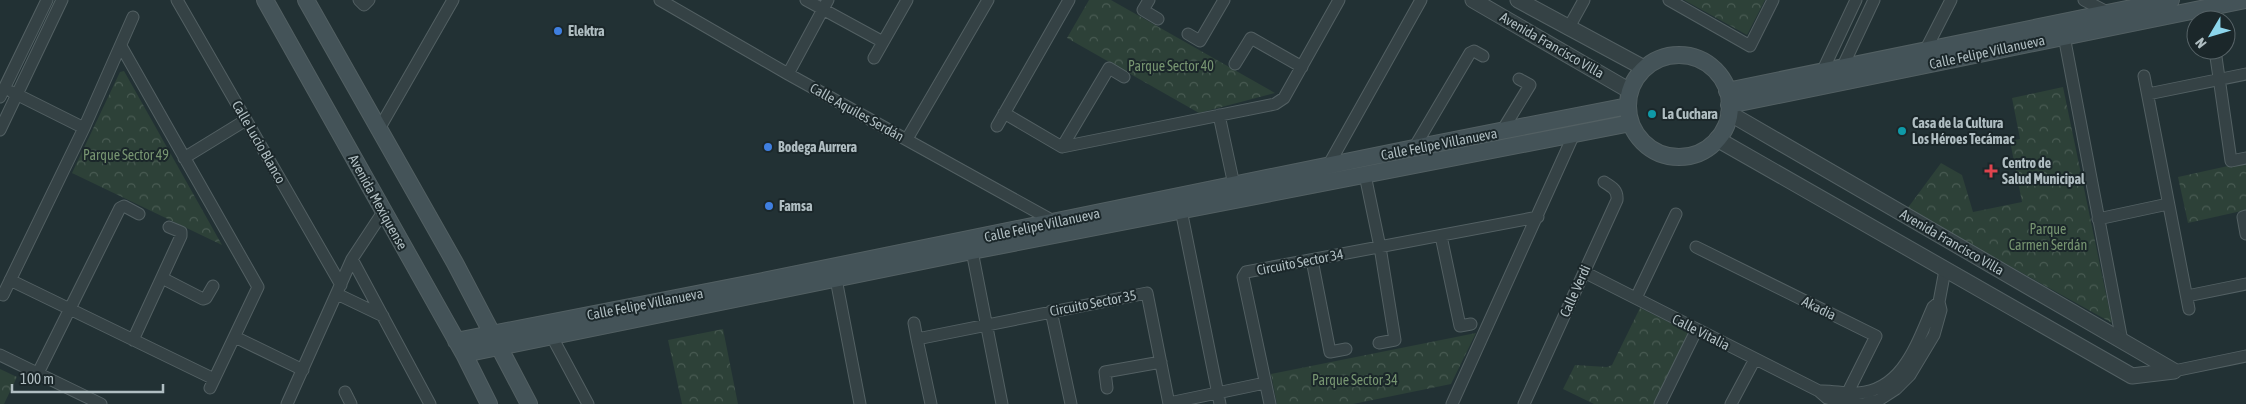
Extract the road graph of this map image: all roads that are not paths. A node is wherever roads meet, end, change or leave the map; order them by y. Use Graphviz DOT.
graph roads {
  1 [pos="47,0"];
  2 [pos="62,0"];
  3 [pos="177,0"];
  4 [pos="265,0"];
  5 [pos="306,0"];
  6 [pos="359,0"];
  7 [pos="369,0"];
  8 [pos="453,0"];
  9 [pos="661,0"];
  10 [pos="806,0"];
  11 [pos="907,0"];
  12 [pos="988,0"];
  13 [pos="1070,0"];
  14 [pos="1149,0"];
  15 [pos="1224,0"];
  16 [pos="1421,0"];
  17 [pos="1473,0"];
  18 [pos="1518,0"];
  19 [pos="1584,0"];
  20 [pos="1669,0"];
  21 [pos="1773,0"];
  22 [pos="1855,0"];
  23 [pos="1874,0"];
  24 [pos="1951,0"];
  25 [pos="2084,0"];
  26 [pos="2171,0"];
  27 [pos="2245,0"];
  28 [pos="1334,2"];
  29 [pos="826,5"];
  30 [pos="2218,10"];
  31 [pos="2107,12"];
  32 [pos="133,16"];
  33 [pos="2186,17"];
  34 [pos="1158,18"];
  35 [pos="1568,29"];
  36 [pos="1188,34"];
  37 [pos="2064,36"];
  38 [pos="883,42"];
  39 [pos="121,46"];
  40 [pos="1925,51"];
  41 [pos="1483,56"];
  42 [pos="874,58"];
  43 [pos="2216,60"];
  44 [pos="1235,64"];
  45 [pos="1302,67"];
  46 [pos="1644,68"];
  47 [pos="1842,68"];
  48 [pos="1822,72"];
  49 [pos="788,74"];
  50 [pos="2246,74"];
  51 [pos="2144,76"];
  52 [pos="1124,77"];
  53 [pos="1519,79"];
  54 [pos="2219,79"];
  55 [pos="2,93"];
  56 [pos="17,94"];
  57 [pos="2148,94"];
  58 [pos="1629,98"];
  59 [pos="1729,103"];
  60 [pos="1004,113"];
  61 [pos="1219,115"];
  62 [pos="246,120"];
  63 [pos="1631,123"];
  64 [pos="997,126"];
  65 [pos="84,128"];
  66 [pos="379,129"];
  67 [pos="0,130"];
  68 [pos="1502,132"];
  69 [pos="1574,134"];
  70 [pos="907,139"];
  71 [pos="1717,140"];
  72 [pos="1062,148"];
  73 [pos="1414,148"];
  74 [pos="184,158"];
  75 [pos="2246,158"];
  76 [pos="1328,166"];
  77 [pos="1365,175"];
  78 [pos="1604,182"];
  79 [pos="1234,186"];
  80 [pos="1180,204"];
  81 [pos="2168,204"];
  82 [pos="383,212"];
  83 [pos="139,214"];
  84 [pos="1676,214"];
  85 [pos="2246,216"];
  86 [pos="1538,217"];
  87 [pos="2098,219"];
  88 [pos="1055,222"];
  89 [pos="169,226"];
  90 [pos="2246,234"];
  91 [pos="1441,236"];
  92 [pos="982,245"];
  93 [pos="1380,247"];
  94 [pos="1696,247"];
  95 [pos="352,259"];
  96 [pos="1312,260"];
  97 [pos="1945,270"];
  98 [pos="1584,272"];
  99 [pos="162,278"];
  100 [pos="10,280"];
  101 [pos="836,280"];
  102 [pos="2246,284"];
  103 [pos="213,286"];
  104 [pos="339,289"];
  105 [pos="3,295"];
  106 [pos="2186,296"];
  107 [pos="1636,298"];
  108 [pos="2189,309"];
  109 [pos="71,310"];
  110 [pos="1052,311"];
  111 [pos="383,316"];
  112 [pos="914,323"];
  113 [pos="986,324"];
  114 [pos="1471,324"];
  115 [pos="1697,329"];
  116 [pos="551,335"];
  117 [pos="235,336"];
  118 [pos="495,339"];
  119 [pos="918,339"];
  120 [pos="133,340"];
  121 [pos="2122,341"];
  122 [pos="1379,343"];
  123 [pos="460,347"];
  124 [pos="1346,349"];
  125 [pos="0,355"];
  126 [pos="2246,356"];
  127 [pos="1755,359"];
  128 [pos="1161,362"];
  129 [pos="303,370"];
  130 [pos="2174,371"];
  131 [pos="38,373"];
  132 [pos="1265,383"];
  133 [pos="1107,388"];
  134 [pos="345,392"];
  135 [pos="1825,396"];
  136 [pos="1219,398"];
  137 [pos="1845,398"];
  138 [pos="101,404"];
  139 [pos="287,404"];
  140 [pos="351,404"];
  141 [pos="430,404"];
  142 [pos="489,404"];
  143 [pos="529,404"];
  144 [pos="588,404"];
  145 [pos="860,404"];
  146 [pos="931,404"];
  147 [pos="1002,404"];
  148 [pos="1071,404"];
  149 [pos="1169,404"];
  150 [pos="1270,404"];
  151 [pos="1452,404"];
  152 [pos="1524,404"];
  153 [pos="1660,404"];
  154 [pos="1731,404"];
  1 -- 55 [label="street"];
  2 -- 56 [label="street"];
  3 -- 62 [label="street, Calle Lucio Blanco"];
  4 -- 82 [label="main road, Avenida Mexiquense"];
  5 -- 66 [label="main road"];
  6 -- 7 [label="street"];
  8 -- 66 [label="street"];
  9 -- 49 [label="street, Calle Aquiles Serdán"];
  10 -- 29 [label="street"];
  11 -- 38 [label="street"];
  12 -- 70 [label="street"];
  13 -- 60 [label="street"];
  14 -- 34 [label="street"];
  15 -- 36 [label="street"];
  16 -- 76 [label="street"];
  17 -- 58 [label="street, Avenida Francisco Villa"];
  18 -- 35 [label="street, Avenida Francisco Villa"];
  19 -- 35 [label="street"];
  20 -- 21 [label="street"];
  22 -- 48 [label="street"];
  23 -- 47 [label="street"];
  24 -- 40 [label="street"];
  25 -- 31 [label="street"];
  26 -- 31 [label="main road, Calle Felipe Villanueva"];
  27 -- 30 [label="main road, Calle Felipe Villanueva"];
  28 -- 45 [label="street"];
  29 -- 38 [label="street"];
  29 -- 49 [label="street"];
  31 -- 40 [label="main road, Calle Felipe Villanueva"];
  32 -- 39 [label="street"];
  33 -- 37 [label="main road, Calle Felipe Villanueva"];
  35 -- 46 [label="street, Avenida Francisco Villa"];
  37 -- 59 [label="main road, Calle Felipe Villanueva"];
  37 -- 87 [label="street"];
  38 -- 42 [label="street"];
  39 -- 65 [label="street"];
  39 -- 74 [label="street"];
  40 -- 47 [label="main road, Calle Felipe Villanueva"];
  41 -- 73 [label="street"];
  43 -- 54 [label="street"];
  44 -- 45 [label="street"];
  45 -- 61 [label="street"];
  46 -- 58 [label="main road"];
  46 -- 59 [label="main road"];
  47 -- 48 [label="main road, Calle Felipe Villanueva"];
  48 -- 59 [label="main road, Calle Felipe Villanueva"];
  49 -- 70 [label="street, Calle Aquiles Serdán"];
  50 -- 54 [label="street"];
  51 -- 57 [label="street"];
  52 -- 72 [label="street"];
  53 -- 68 [label="street"];
  54 -- 57 [label="street"];
  54 -- 75 [label="street"];
  55 -- 56 [label="street"];
  56 -- 65 [label="street"];
  56 -- 67 [label="street"];
  57 -- 81 [label="street"];
  58 -- 63 [label="main road"];
  58 -- 68 [label="main road, Calle Felipe Villanueva"];
  59 -- 71 [label="main road"];
  59 -- 121 [label="street, Avenida Francisco Villa"];
  60 -- 64 [label="street"];
  60 -- 72 [label="street"];
  61 -- 72 [label="street"];
  61 -- 79 [label="street"];
  62 -- 74 [label="street"];
  62 -- 104 [label="street, Calle Lucio Blanco"];
  63 -- 69 [label="main road, Calle Felipe Villanueva"];
  63 -- 71 [label="main road"];
  65 -- 100 [label="street"];
  66 -- 118 [label="main road"];
  68 -- 73 [label="main road, Calle Felipe Villanueva"];
  69 -- 77 [label="main road, Calle Felipe Villanueva"];
  69 -- 86 [label="street"];
  70 -- 88 [label="street, Calle Aquiles Serdán"];
  71 -- 97 [label="street, Avenida Francisco Villa"];
  73 -- 76 [label="main road, Calle Felipe Villanueva"];
  74 -- 117 [label="street"];
  76 -- 79 [label="main road, Calle Felipe Villanueva"];
  77 -- 80 [label="main road, Calle Felipe Villanueva"];
  77 -- 93 [label="street"];
  78 -- 98 [label="street, Calle Verdi"];
  79 -- 80 [label="main road, Calle Felipe Villanueva"];
  80 -- 88 [label="main road, Calle Felipe Villanueva"];
  80 -- 92 [label="main road, Calle Felipe Villanueva"];
  80 -- 136 [label="street"];
  81 -- 87 [label="street"];
  81 -- 106 [label="street"];
  82 -- 95 [label="street"];
  82 -- 123 [label="main road, Avenida Mexiquense"];
  83 -- 109 [label="street"];
  84 -- 107 [label="street"];
  85 -- 90 [label="street"];
  86 -- 91 [label="street, Circuito Sector 34"];
  86 -- 151 [label="street"];
  87 -- 121 [label="street"];
  88 -- 92 [label="main road, Calle Felipe Villanueva"];
  89 -- 99 [label="street"];
  91 -- 93 [label="street, Circuito Sector 34"];
  91 -- 114 [label="street"];
  92 -- 101 [label="main road, Calle Felipe Villanueva"];
  92 -- 113 [label="street"];
  92 -- 118 [label="main road, Calle Felipe Villanueva"];
  93 -- 96 [label="street, Circuito Sector 34"];
  93 -- 122 [label="street"];
  94 -- 137 [label="street, Akadia"];
  95 -- 104 [label="street"];
  95 -- 111 [label="street"];
  96 -- 124 [label="street"];
  96 -- 132 [label="street, Circuito Sector 34"];
  97 -- 130 [label="street, Avenida Francisco Villa"];
  97 -- 137 [label="street, Calle Vitalia"];
  98 -- 107 [label="street, Calle Vitalia"];
  98 -- 152 [label="street, Calle Verdi"];
  99 -- 103 [label="street"];
  99 -- 120 [label="street"];
  100 -- 105 [label="street"];
  100 -- 109 [label="street"];
  101 -- 116 [label="main road, Calle Felipe Villanueva"];
  101 -- 145 [label="street"];
  102 -- 106 [label="street"];
  104 -- 111 [label="street"];
  104 -- 129 [label="street"];
  106 -- 108 [label="street"];
  107 -- 115 [label="street, Calle Vitalia"];
  109 -- 120 [label="street"];
  109 -- 131 [label="street"];
  110 -- 113 [label="street, Circuito Sector 35"];
  110 -- 128 [label="street, Circuito Sector 35"];
  110 -- 148 [label="street"];
  111 -- 141 [label="street"];
  112 -- 119 [label="street"];
  113 -- 119 [label="street, Circuito Sector 35"];
  113 -- 147 [label="street"];
  115 -- 127 [label="street, Calle Vitalia"];
  115 -- 153 [label="street"];
  116 -- 118 [label="main road, Calle Felipe Villanueva"];
  116 -- 144 [label="street"];
  117 -- 120 [label="street"];
  117 -- 129 [label="street"];
  118 -- 123 [label="main road, Calle Felipe Villanueva"];
  118 -- 143 [label="main road"];
  119 -- 146 [label="street"];
  121 -- 130 [label="street, Avenida Francisco Villa"];
  123 -- 142 [label="main road, Avenida Mexiquense"];
  125 -- 131 [label="street"];
  126 -- 130 [label="street"];
  127 -- 135 [label="street, Calle Vitalia"];
  127 -- 154 [label="street"];
  128 -- 133 [label="street"];
  128 -- 149 [label="street, Circuito Sector 35"];
  129 -- 139 [label="street"];
  131 -- 138 [label="street"];
  132 -- 136 [label="street"];
  132 -- 150 [label="street, Circuito Sector 34"];
  134 -- 140 [label="street"];
  135 -- 137 [label="street, Calle Vitalia"];
  136 -- 149 [label="street, Circuito Sector 35"];
}
